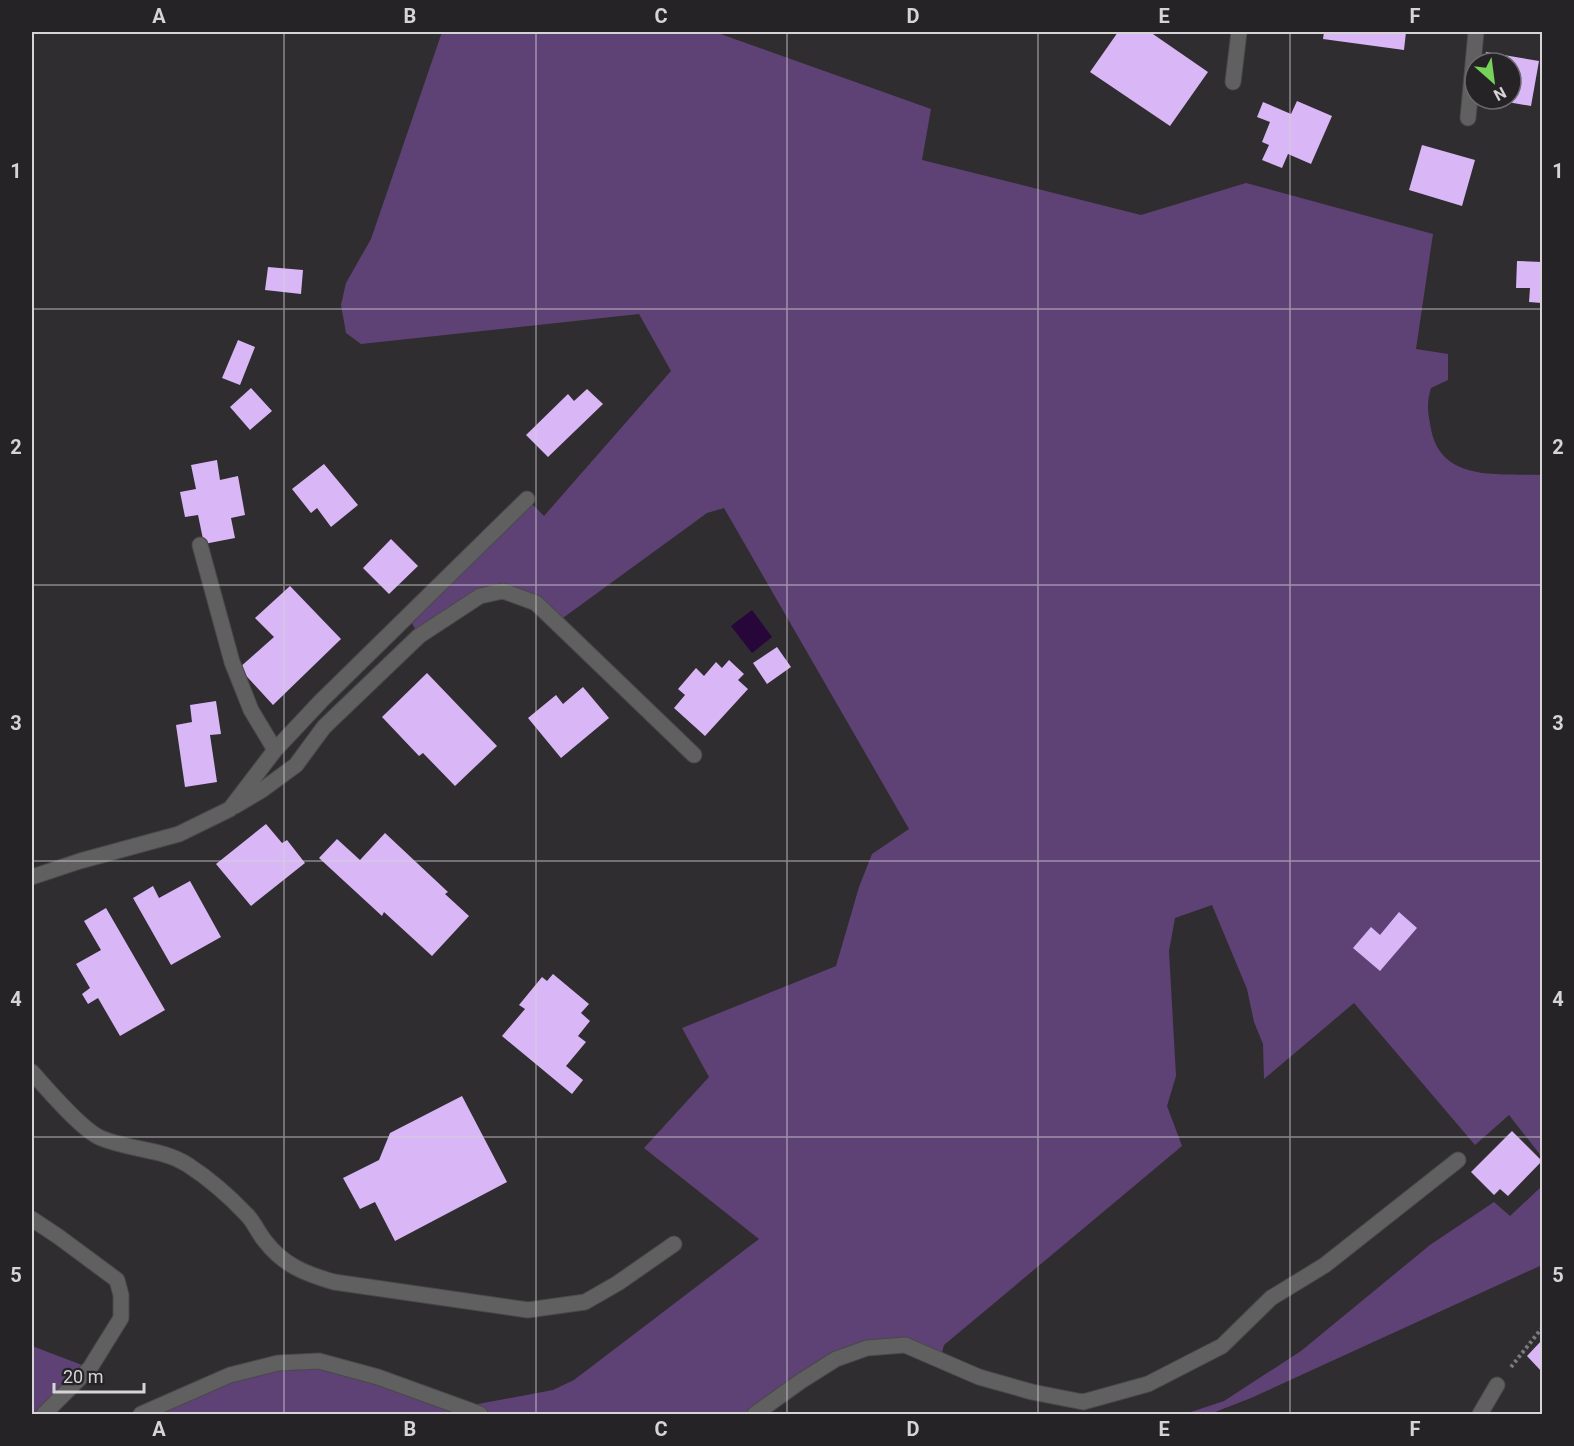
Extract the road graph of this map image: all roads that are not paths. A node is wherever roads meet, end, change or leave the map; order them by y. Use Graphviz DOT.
graph roads {
  1 [pos="1239,32"];
  2 [pos="1476,32"];
  3 [pos="1233,82"];
  4 [pos="1468,118"];
  5 [pos="527,499"];
  6 [pos="200,545"];
  7 [pos="275,750"];
  8 [pos="694,755"];
  9 [pos="230,809"];
  10 [pos="32,877"];
  11 [pos="32,1072"];
  12 [pos="1458,1160"];
  13 [pos="32,1220"];
  14 [pos="674,1244"];
  15 [pos="1497,1385"];
  16 [pos="44,1414"];
  17 [pos="141,1414"];
  18 [pos="480,1414"];
  19 [pos="755,1414"];
  20 [pos="1480,1414"];
  1 -- 3 [label="street"];
  2 -- 4 [label="street"];
  5 -- 7 [label="street"];
  6 -- 7 [label="street"];
  7 -- 9 [label="street"];
  8 -- 9 [label="street"];
  9 -- 10 [label="street"];
  11 -- 14 [label="street"];
  12 -- 19 [label="street"];
  13 -- 16 [label="street"];
  15 -- 20 [label="street"];
  17 -- 18 [label="street"];
}
